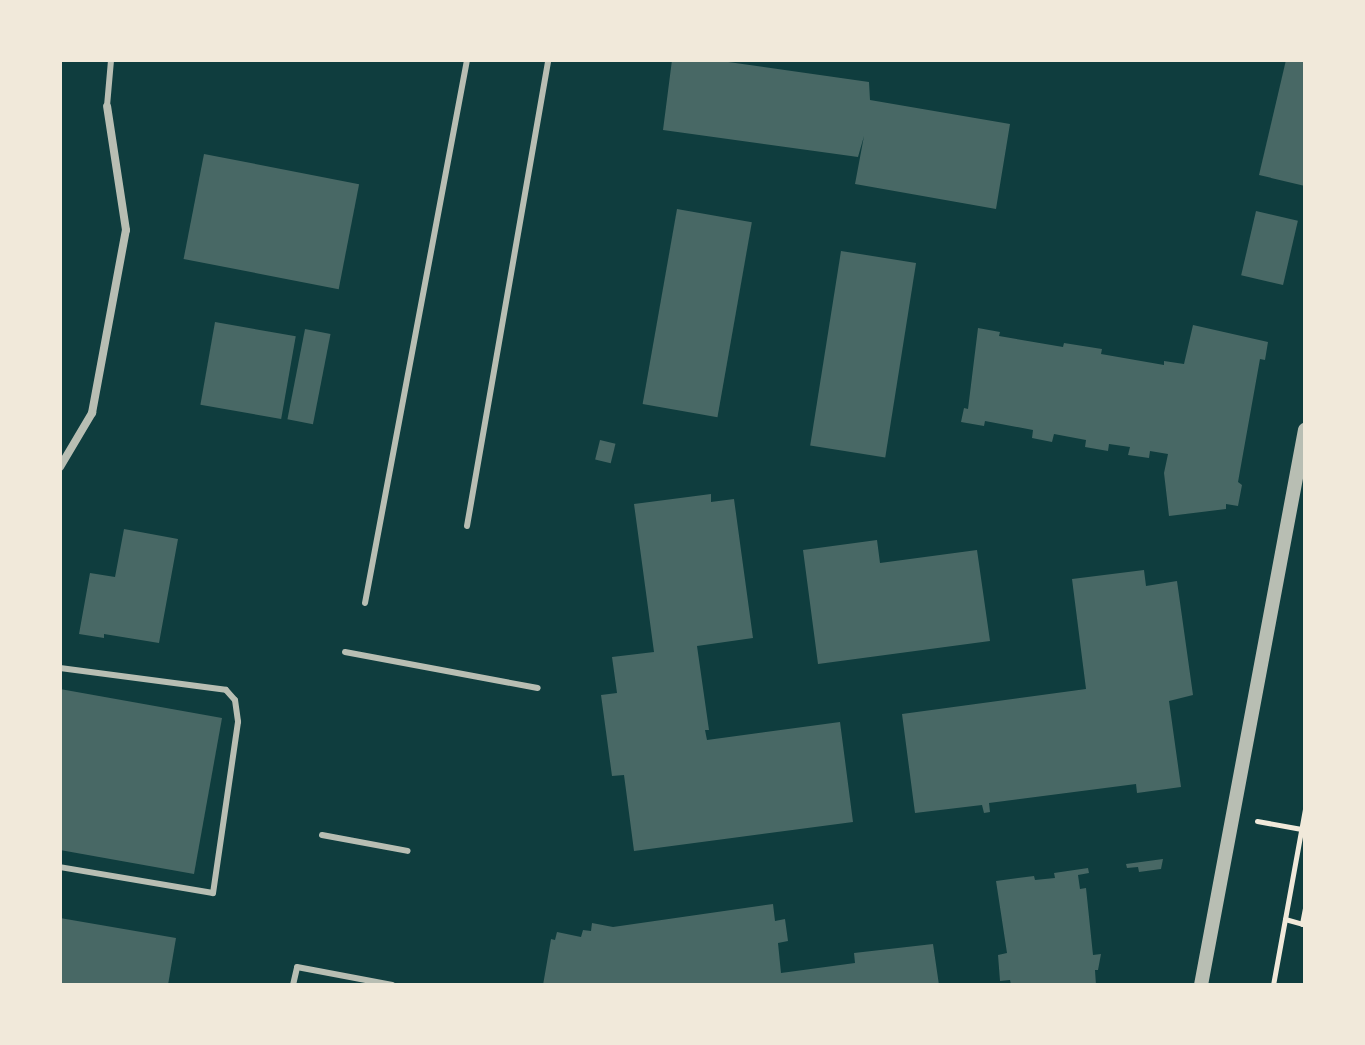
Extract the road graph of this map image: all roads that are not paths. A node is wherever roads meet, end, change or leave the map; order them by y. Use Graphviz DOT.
graph roads {
  1 [pos="111,60"];
  2 [pos="467,60"];
  3 [pos="548,60"];
  4 [pos="107,106"];
  5 [pos="1305,433"];
  6 [pos="60,467"];
  7 [pos="467,526"];
  8 [pos="365,603"];
  9 [pos="345,652"];
  10 [pos="60,668"];
  11 [pos="538,688"];
  12 [pos="322,835"];
  13 [pos="408,851"];
  14 [pos="60,867"];
  15 [pos="293,985"];
  16 [pos="392,985"];
  17 [pos="1201,985"];
  1 -- 4 [label="lane"];
  2 -- 8 [label="lane"];
  3 -- 7 [label="lane"];
  4 -- 6 [label="street"];
  5 -- 17 [label="street"];
  9 -- 11 [label="lane"];
  10 -- 14 [label="lane"];
  12 -- 13 [label="lane"];
  15 -- 16 [label="lane"];
}
